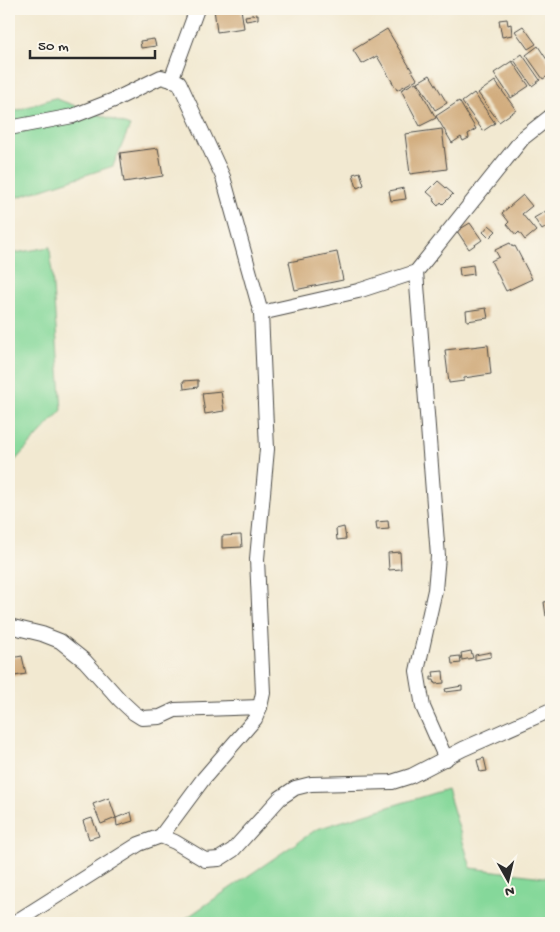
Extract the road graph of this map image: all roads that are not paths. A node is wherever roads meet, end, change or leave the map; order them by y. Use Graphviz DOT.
graph roads {
  1 [pos="197,9"];
  2 [pos="171,80"];
  3 [pos="551,116"];
  4 [pos="9,128"];
  5 [pos="416,272"];
  6 [pos="261,313"];
  7 [pos="9,626"];
  8 [pos="260,707"];
  9 [pos="551,710"];
  10 [pos="446,759"];
  11 [pos="161,836"];
  12 [pos="14,923"];
  1 -- 2 [label="street"];
  2 -- 4 [label="street"];
  2 -- 6 [label="street"];
  3 -- 5 [label="street"];
  5 -- 6 [label="street"];
  5 -- 10 [label="street"];
  6 -- 8 [label="street"];
  7 -- 8 [label="street"];
  8 -- 11 [label="street"];
  9 -- 10 [label="street"];
  10 -- 11 [label="street"];
  11 -- 12 [label="street"];
}
